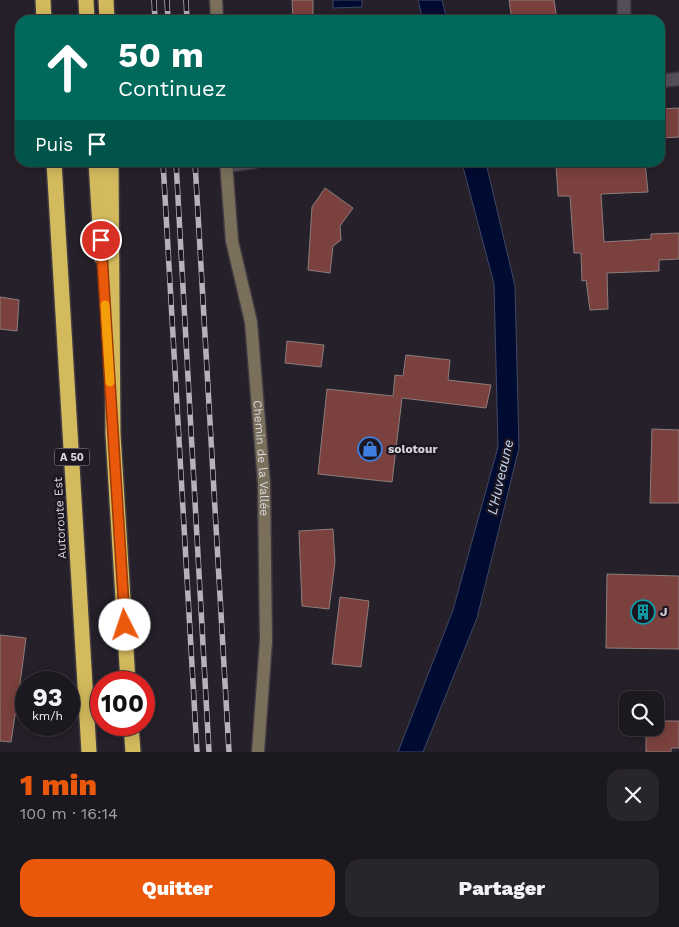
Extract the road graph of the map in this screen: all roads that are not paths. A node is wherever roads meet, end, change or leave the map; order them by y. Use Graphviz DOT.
graph roads {
  1 [pos="43,0"];
  2 [pos="86,0"];
  3 [pos="106,0"];
  4 [pos="216,0"];
  5 [pos="624,0"];
  6 [pos="44,15"];
  7 [pos="87,15"];
  8 [pos="107,15"];
  9 [pos="217,15"];
  10 [pos="624,15"];
  11 [pos="679,79"];
  12 [pos="665,80"];
  13 [pos="54,167"];
  14 [pos="96,167"];
  15 [pos="110,167"];
  16 [pos="226,167"];
  17 [pos="113,434"];
  18 [pos="127,671"];
  19 [pos="131,736"];
  20 [pos="89,752"];
  21 [pos="132,752"];
  22 [pos="258,752"];
  1 -- 6 [label="highway"];
  2 -- 7 [label="highway"];
  3 -- 8 [label="highway"];
  4 -- 9 [label="street"];
  5 -- 10 [label="street"];
  11 -- 12 [label="street"];
  13 -- 20 [label="highway, Autoroute Est / A 50"];
  14 -- 17 [label="highway"];
  15 -- 17 [label="highway"];
  16 -- 22 [label="street, Chemin de la Vallée"];
  17 -- 18 [label="highway"];
  19 -- 21 [label="highway"];
}
